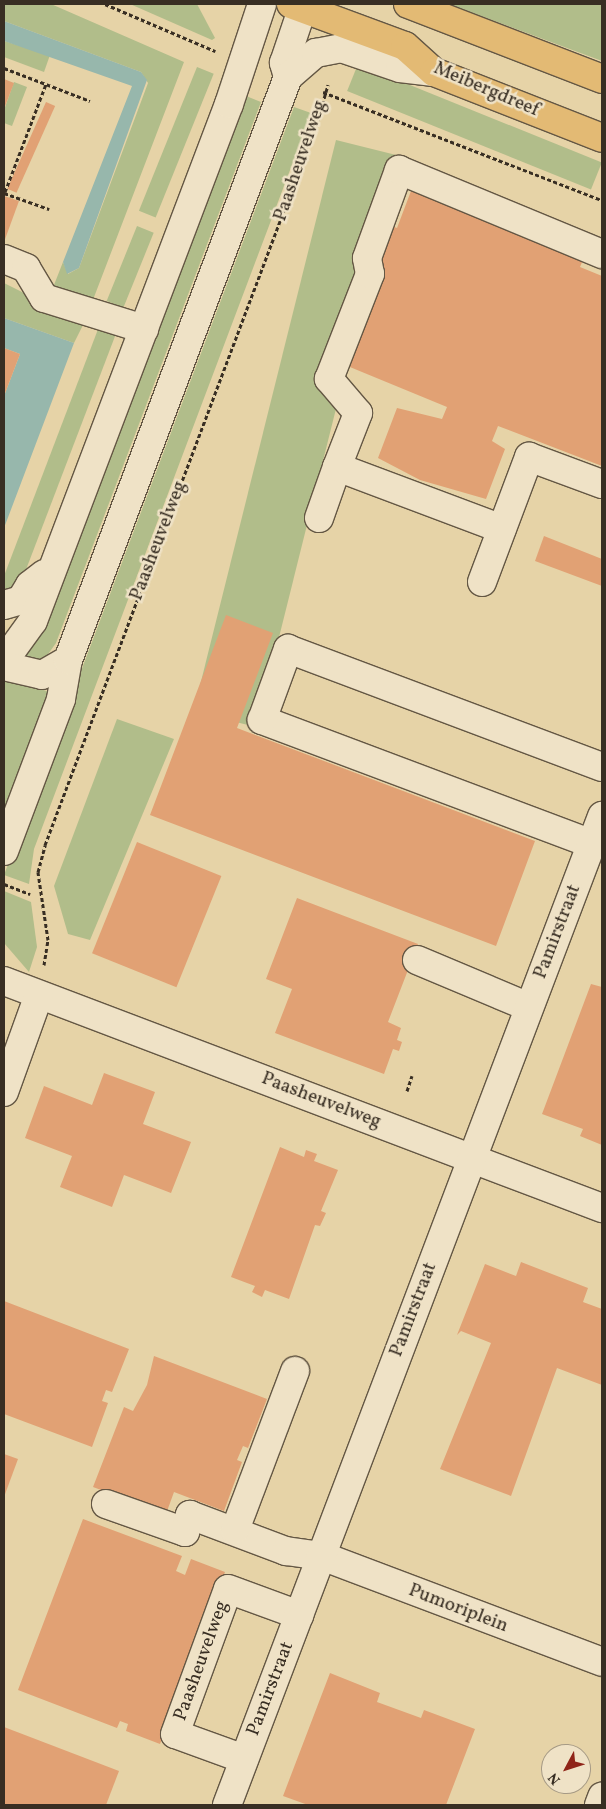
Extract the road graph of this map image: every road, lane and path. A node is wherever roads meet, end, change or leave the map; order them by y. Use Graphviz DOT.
graph roads {
  1 [pos="105,4"];
  2 [pos="262,4"];
  3 [pos="408,4"];
  4 [pos="300,6"];
  5 [pos="244,63"];
  6 [pos="4,68"];
  7 [pos="434,72"];
  8 [pos="288,78"];
  9 [pos="602,79"];
  10 [pos="46,84"];
  11 [pos="90,101"];
  12 [pos="602,138"];
  13 [pos="5,193"];
  14 [pos="602,200"];
  15 [pos="49,209"];
  16 [pos="602,254"];
  17 [pos="4,259"];
  18 [pos="144,329"];
  19 [pos="337,467"];
  20 [pos="602,484"];
  21 [pos="319,518"];
  22 [pos="502,529"];
  23 [pos="53,567"];
  24 [pos="482,582"];
  25 [pos="4,606"];
  26 [pos="68,660"];
  27 [pos="4,661"];
  28 [pos="4,666"];
  29 [pos="602,767"];
  30 [pos="602,816"];
  31 [pos="592,844"];
  32 [pos="4,851"];
  33 [pos="4,884"];
  34 [pos="30,894"];
  35 [pos="417,960"];
  36 [pos="4,981"];
  37 [pos="39,995"];
  38 [pos="529,1007"];
  39 [pos="412,1076"];
  40 [pos="407,1090"];
  41 [pos="4,1092"];
  42 [pos="472,1160"];
  43 [pos="602,1208"];
  44 [pos="295,1371"];
  45 [pos="106,1504"];
  46 [pos="235,1530"];
  47 [pos="322,1556"];
  48 [pos="299,1615"];
  49 [pos="600,1666"];
  50 [pos="244,1759"];
  51 [pos="602,1796"];
  52 [pos="227,1805"];
  53 [pos="599,1805"];
  1 -- 5 [label="path"];
  2 -- 5 [label="street"];
  3 -- 9 [label="main road"];
  4 -- 7 [label="main road, Meibergdreef"];
  4 -- 8 [label="street"];
  5 -- 18 [label="street"];
  6 -- 10 [label="path"];
  7 -- 8 [label="street"];
  7 -- 12 [label="main road, Meibergdreef"];
  8 -- 26 [label="street"];
  10 -- 11 [label="path"];
  10 -- 13 [label="path"];
  13 -- 15 [label="path"];
  14 -- 37 [label="path, Paasheuvelweg"];
  16 -- 19 [label="street"];
  17 -- 18 [label="street"];
  18 -- 23 [label="street"];
  19 -- 21 [label="street"];
  19 -- 22 [label="street"];
  20 -- 22 [label="street"];
  22 -- 24 [label="street"];
  23 -- 25 [label="street"];
  23 -- 27 [label="street"];
  26 -- 28 [label="street"];
  26 -- 32 [label="street"];
  29 -- 31 [label="street"];
  30 -- 31 [label="street, Pamirstraat"];
  31 -- 38 [label="street, Pamirstraat"];
  33 -- 34 [label="path"];
  35 -- 38 [label="street"];
  36 -- 37 [label="street, Paasheuvelweg"];
  37 -- 41 [label="street"];
  37 -- 42 [label="street, Paasheuvelweg"];
  38 -- 42 [label="street, Pamirstraat"];
  39 -- 40 [label="path"];
  42 -- 43 [label="street, Paasheuvelweg"];
  42 -- 47 [label="street, Pamirstraat"];
  44 -- 46 [label="street"];
  45 -- 46 [label="street, Pumoriplein"];
  46 -- 47 [label="street, Pumoriplein"];
  47 -- 48 [label="street, Pamirstraat"];
  47 -- 49 [label="street, Pumoriplein"];
  48 -- 50 [label="street, Pamirstraat"];
  48 -- 50 [label="street, Paasheuvelweg"];
  50 -- 52 [label="street, Pamirstraat"];
  51 -- 53 [label="street"];
}
